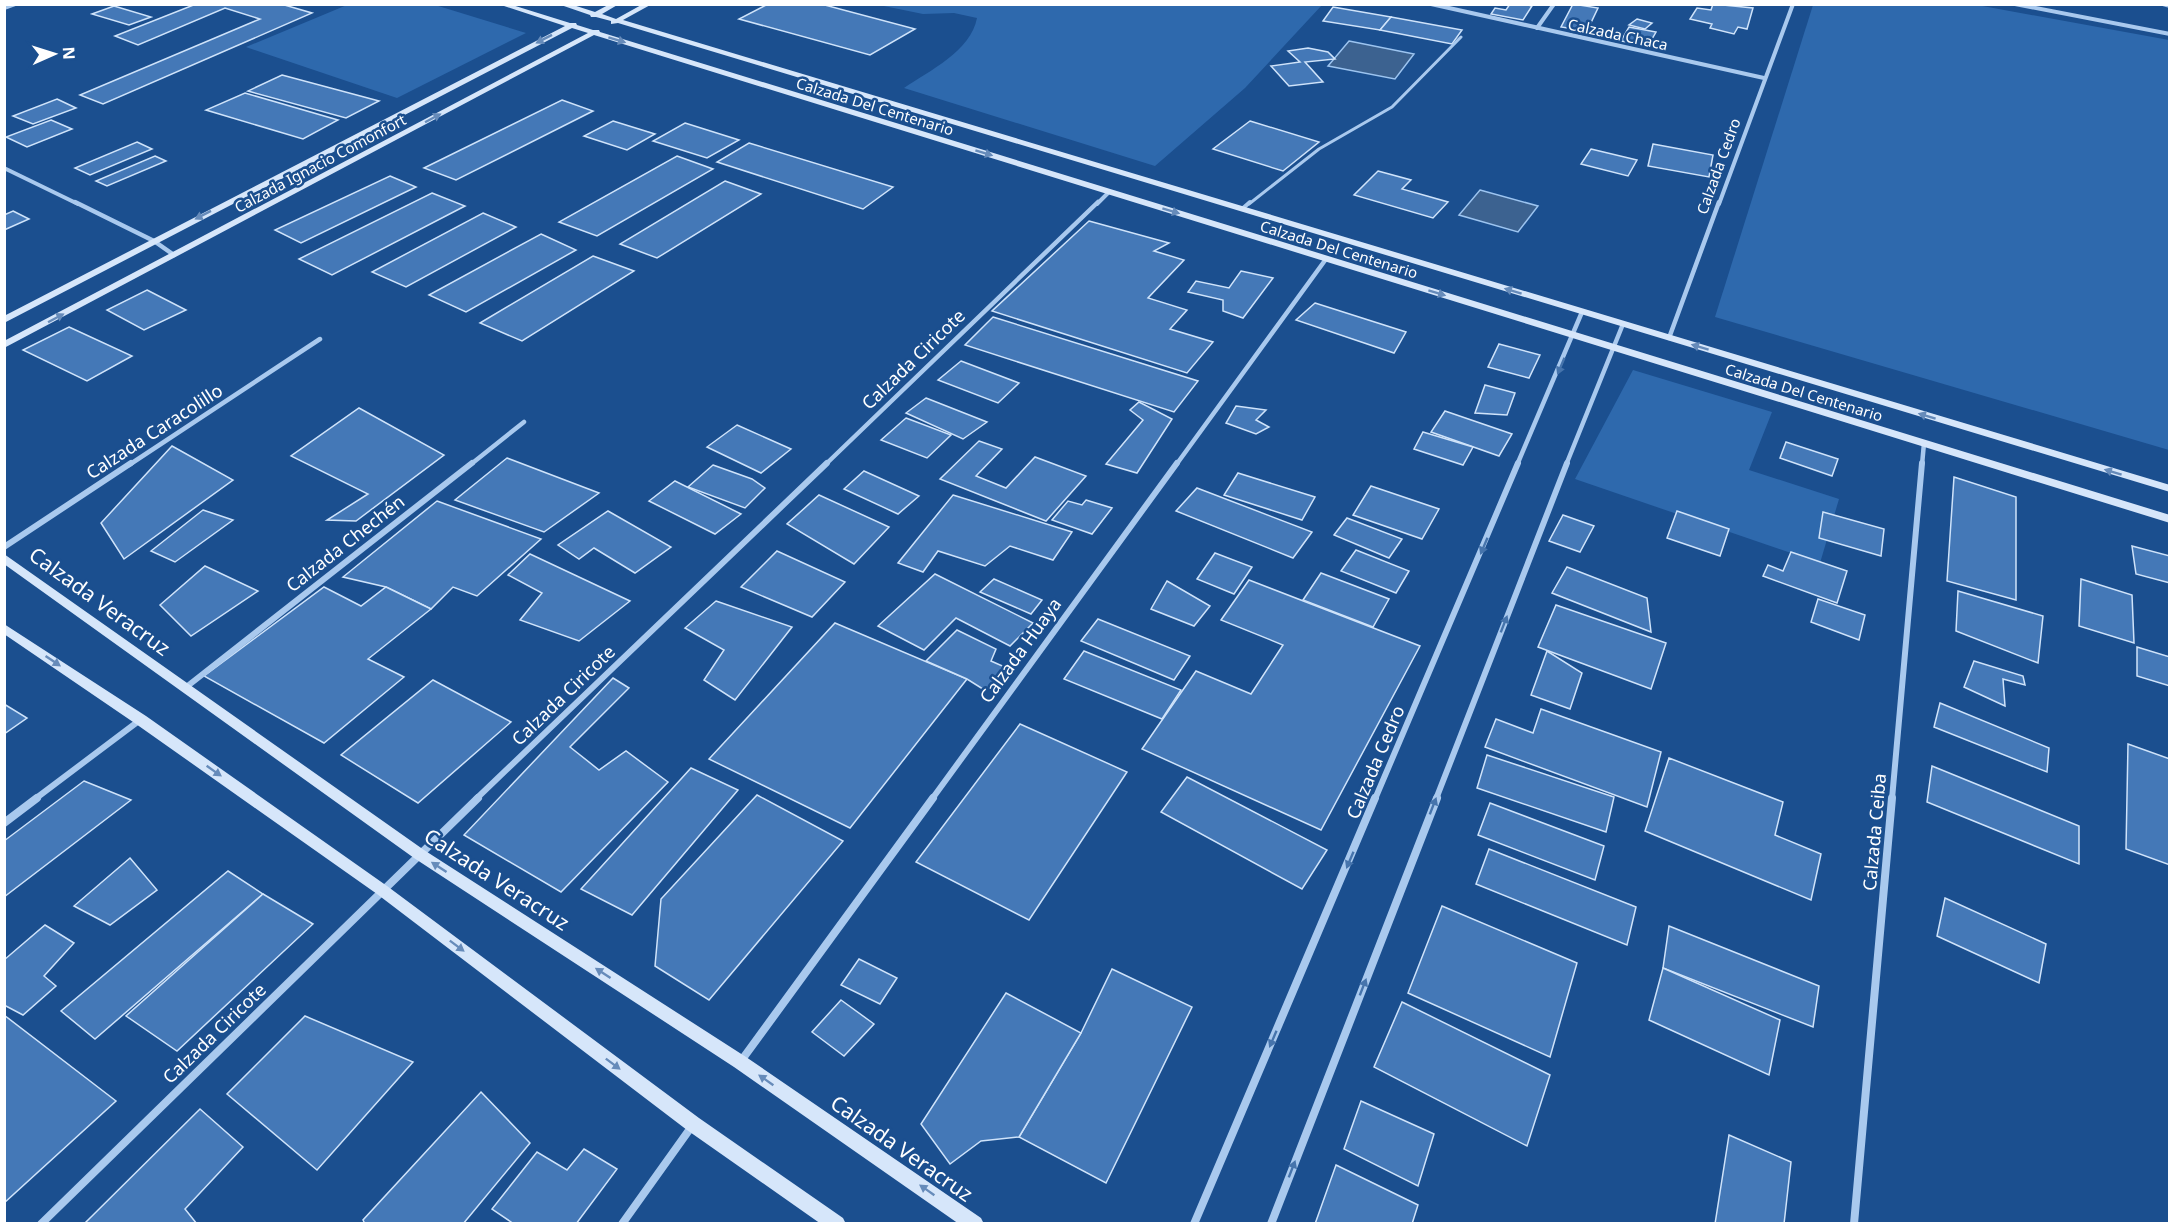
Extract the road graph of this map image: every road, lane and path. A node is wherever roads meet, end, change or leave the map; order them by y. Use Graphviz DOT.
graph roads {
  1 [pos="15,4"];
  2 [pos="501,4"];
  3 [pos="561,4"];
  4 [pos="616,4"];
  5 [pos="649,4"];
  6 [pos="1431,4"];
  7 [pos="1554,4"];
  8 [pos="1794,4"];
  9 [pos="2015,4"];
  10 [pos="2163,4"];
  11 [pos="2169,6"];
  12 [pos="4,8"];
  13 [pos="595,15"];
  14 [pos="616,21"];
  15 [pos="570,26"];
  16 [pos="1537,28"];
  17 [pos="594,33"];
  18 [pos="2169,33"];
  19 [pos="1461,37"];
  20 [pos="1764,78"];
  21 [pos="4,168"];
  22 [pos="1109,192"];
  23 [pos="1242,209"];
  24 [pos="154,241"];
  25 [pos="174,255"];
  26 [pos="1326,259"];
  27 [pos="1582,312"];
  28 [pos="4,320"];
  29 [pos="1623,324"];
  30 [pos="1574,335"];
  31 [pos="1669,338"];
  32 [pos="320,339"];
  33 [pos="4,345"];
  34 [pos="1612,347"];
  35 [pos="524,422"];
  36 [pos="1924,443"];
  37 [pos="2169,489"];
  38 [pos="2169,519"];
  39 [pos="4,547"];
  40 [pos="4,558"];
  41 [pos="4,628"];
  42 [pos="185,688"];
  43 [pos="141,720"];
  44 [pos="4,823"];
  45 [pos="419,854"];
  46 [pos="382,890"];
  47 [pos="740,1062"];
  48 [pos="693,1124"];
  49 [pos="41,1224"];
  50 [pos="622,1224"];
  51 [pos="837,1224"];
  52 [pos="975,1224"];
  53 [pos="1194,1224"];
  54 [pos="1271,1224"];
  55 [pos="1854,1224"];
  1 -- 12 [label="street"];
  2 -- 15 [label="main road, Calzada Del Centenario"];
  3 -- 13 [label="main road, Calzada Del Centenario"];
  4 -- 13 [label="main road, Calzada Ignacio Comonfort"];
  5 -- 14 [label="main road, Calzada Ignacio Comonfort"];
  6 -- 16 [label="street, Calzada Chaca"];
  7 -- 16 [label="street"];
  8 -- 20 [label="street, Calzada Cedro"];
  9 -- 18 [label="street"];
  10 -- 11 [label="street"];
  13 -- 14 [label="main road, Calzada Del Centenario"];
  13 -- 15 [label="main road, Calzada Ignacio Comonfort"];
  14 -- 17 [label="main road, Calzada Ignacio Comonfort"];
  14 -- 23 [label="main road, Calzada Del Centenario"];
  15 -- 17 [label="main road, Calzada Del Centenario"];
  15 -- 24 [label="main road, Calzada Ignacio Comonfort, one-way"];
  16 -- 20 [label="street, Calzada Chaca"];
  17 -- 22 [label="main road, Calzada Del Centenario, one-way"];
  25 -- 17 [label="main road, Calzada Ignacio Comonfort, one-way"];
  19 -- 23 [label="lane"];
  20 -- 31 [label="street, Calzada Cedro"];
  21 -- 24 [label="street"];
  22 -- 26 [label="main road, Calzada Del Centenario, one-way"];
  22 -- 45 [label="street, Calzada Ciricote"];
  27 -- 23 [label="main road, Calzada Del Centenario, one-way"];
  24 -- 25 [label="street"];
  24 -- 28 [label="main road, Calzada Ignacio Comonfort"];
  33 -- 25 [label="main road, Calzada Ignacio Comonfort, one-way"];
  26 -- 30 [label="main road, Calzada Del Centenario, one-way"];
  26 -- 47 [label="street, Calzada Huaya"];
  27 -- 29 [label="main road, Calzada Del Centenario"];
  27 -- 30 [label="street, Calzada Cedro"];
  29 -- 31 [label="main road, Calzada Del Centenario"];
  29 -- 34 [label="street"];
  30 -- 34 [label="main road, Calzada Del Centenario"];
  30 -- 53 [label="street, Calzada Cedro, one-way"];
  37 -- 31 [label="main road, Calzada Del Centenario, one-way"];
  32 -- 39 [label="street, Calzada Caracolillo"];
  34 -- 36 [label="main road, Calzada Del Centenario"];
  54 -- 34 [label="street, one-way"];
  35 -- 42 [label="street, Calzada Chechén"];
  36 -- 38 [label="main road, Calzada Del Centenario"];
  36 -- 55 [label="street, Calzada Ceiba"];
  40 -- 42 [label="main road, Calzada Veracruz"];
  41 -- 43 [label="main road, one-way"];
  42 -- 45 [label="main road, Calzada Veracruz"];
  43 -- 44 [label="street"];
  43 -- 46 [label="main road, one-way"];
  45 -- 46 [label="street, Calzada Ciricote"];
  47 -- 45 [label="main road, Calzada Veracruz, one-way"];
  46 -- 48 [label="main road, one-way"];
  46 -- 49 [label="street, Calzada Ciricote"];
  52 -- 47 [label="main road, Calzada Veracruz, one-way"];
  48 -- 50 [label="street"];
  48 -- 51 [label="main road"];
}
